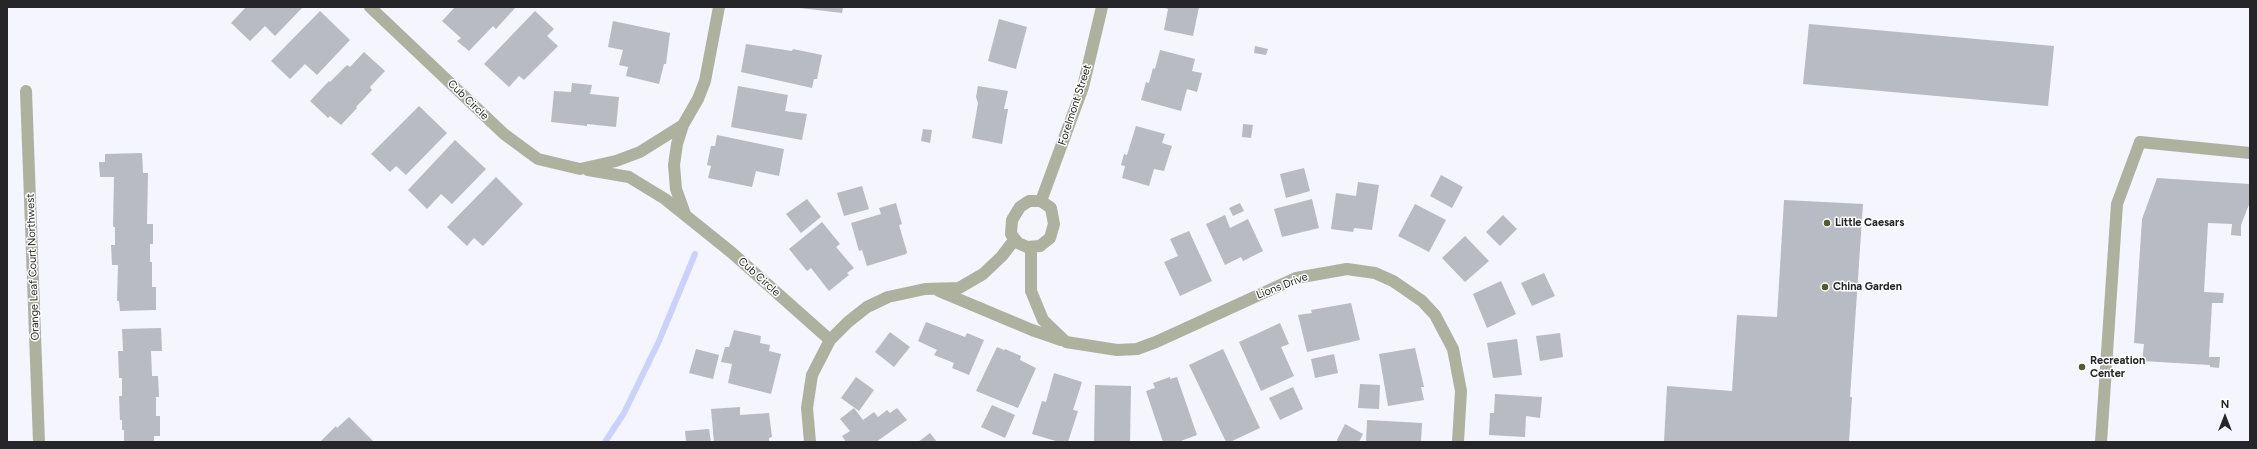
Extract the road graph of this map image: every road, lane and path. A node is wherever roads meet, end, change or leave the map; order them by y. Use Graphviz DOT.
graph roads {
  1 [pos="370,7"];
  2 [pos="719,7"];
  3 [pos="1102,7"];
  4 [pos="26,91"];
  5 [pos="683,125"];
  6 [pos="2250,153"];
  7 [pos="580,169"];
  8 [pos="1042,201"];
  9 [pos="686,215"];
  10 [pos="1015,239"];
  11 [pos="1031,247"];
  12 [pos="934,289"];
  13 [pos="830,340"];
  14 [pos="1066,342"];
  15 [pos="39,442"];
  16 [pos="810,442"];
  17 [pos="1458,442"];
  18 [pos="2101,442"];
  1 -- 7 [label="street, Cub Circle"];
  2 -- 5 [label="street, Cub Circle"];
  3 -- 8 [label="street, Forelmont Street"];
  4 -- 15 [label="street, Orange Leaf Court Northwest"];
  5 -- 7 [label="street, Cub Circle"];
  5 -- 9 [label="street, Cub Circle"];
  6 -- 18 [label="street"];
  7 -- 9 [label="street, Cub Circle"];
  8 -- 10 [label="street"];
  8 -- 11 [label="street"];
  9 -- 13 [label="street, Cub Circle"];
  10 -- 11 [label="street"];
  10 -- 12 [label="street, Lions Drive"];
  11 -- 14 [label="street"];
  12 -- 13 [label="street, Lions Drive"];
  12 -- 14 [label="street, Lions Drive"];
  13 -- 16 [label="street, Lions Drive"];
  14 -- 17 [label="street, Lions Drive"];
}
